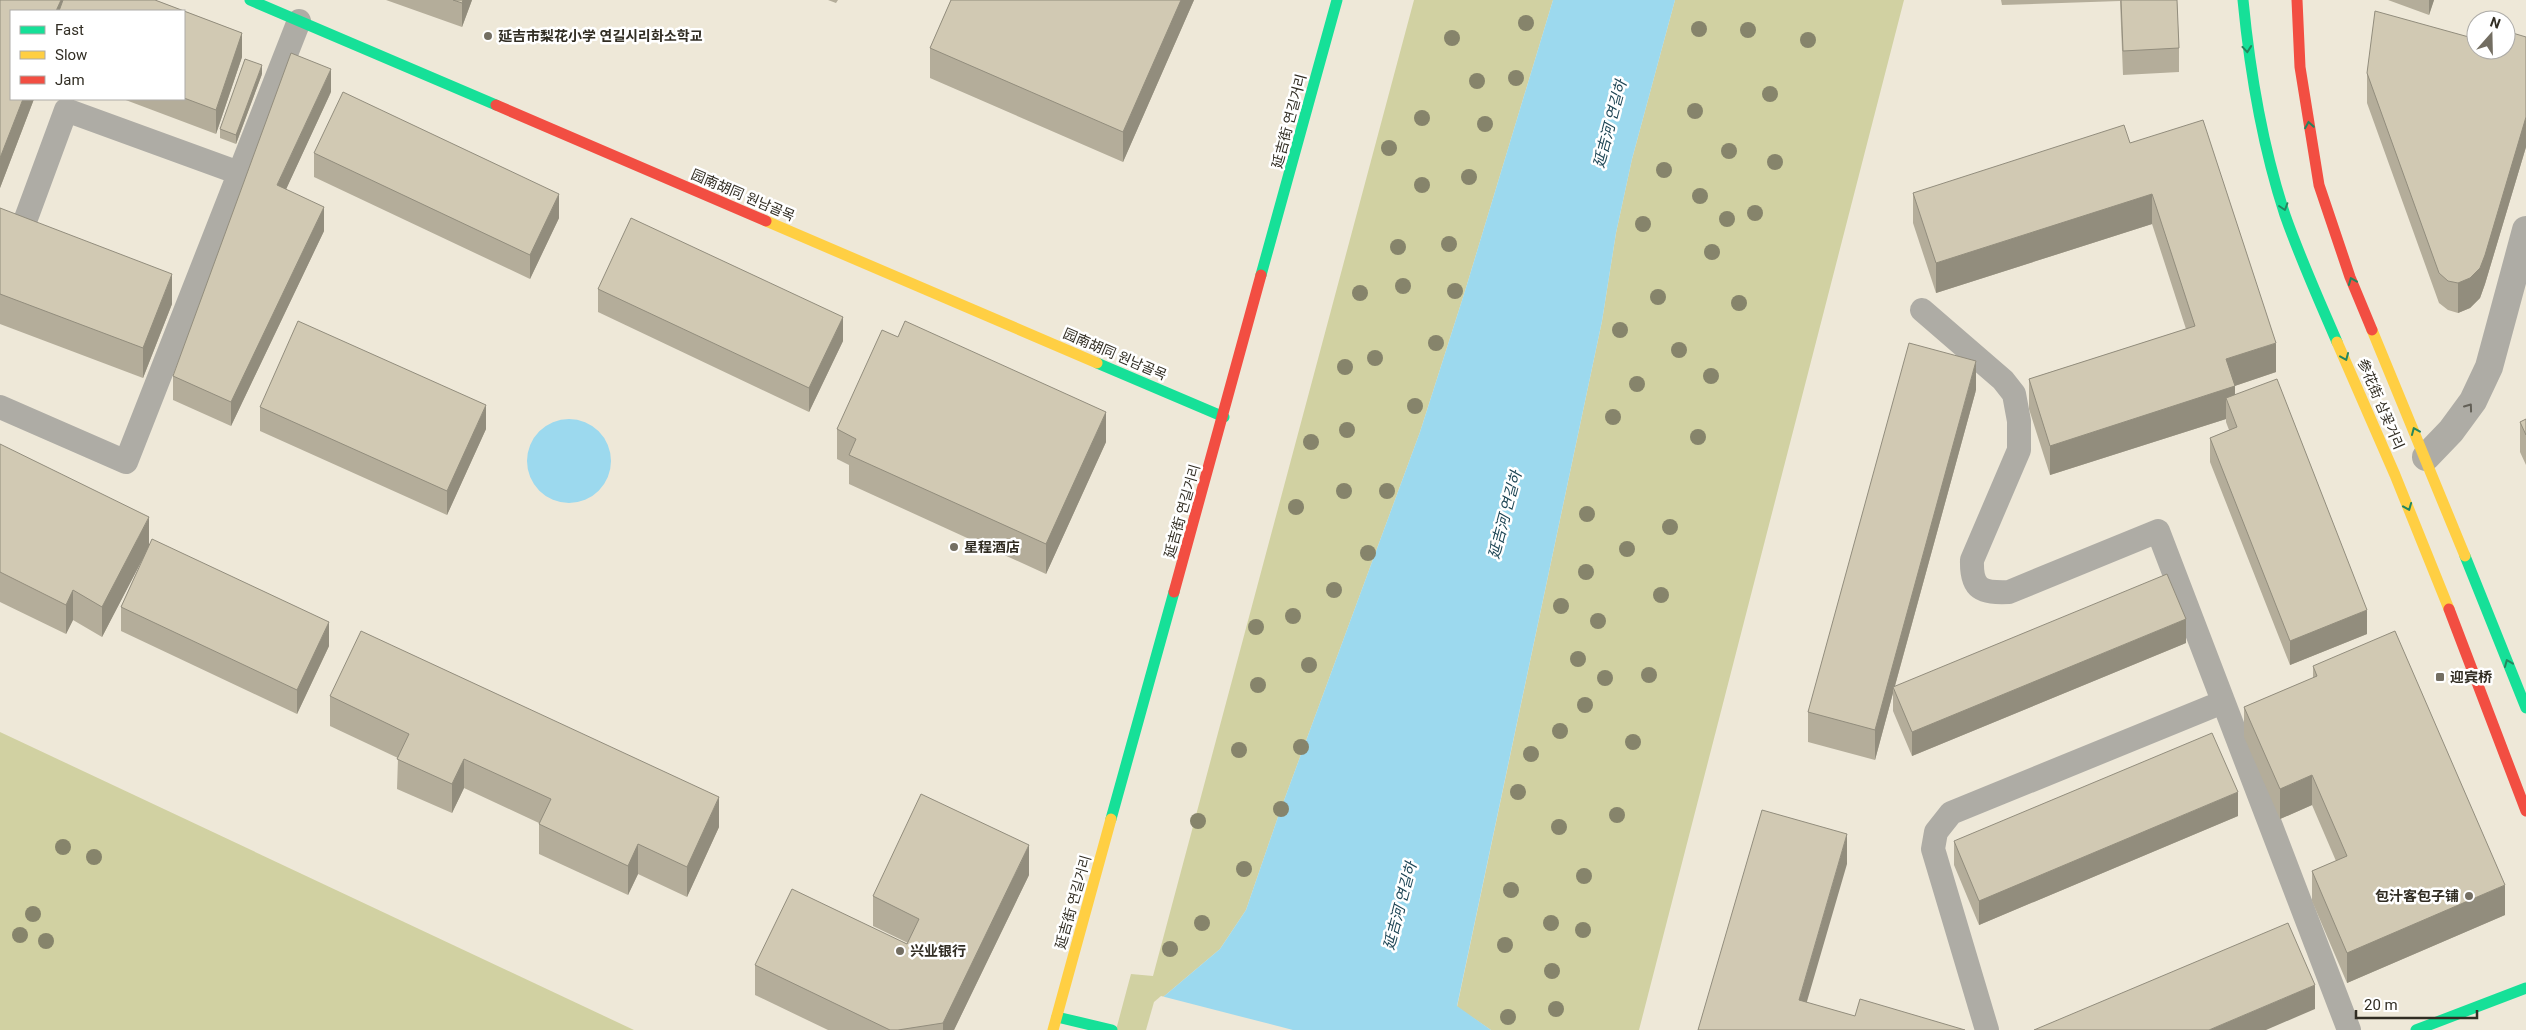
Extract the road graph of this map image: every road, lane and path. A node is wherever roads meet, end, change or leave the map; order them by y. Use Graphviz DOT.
graph roads {
  1 [pos="250,0"];
  2 [pos="1337,0"];
  3 [pos="2243,0"];
  4 [pos="2297,0"];
  5 [pos="299,21"];
  6 [pos="239,173"];
  7 [pos="2526,230"];
  8 [pos="57,245"];
  9 [pos="1922,310"];
  10 [pos="0,408"];
  11 [pos="1224,417"];
  12 [pos="2426,457"];
  13 [pos="2223,702"];
  14 [pos="2526,708"];
  15 [pos="2526,811"];
  16 [pos="2526,988"];
  17 [pos="1057,1016"];
  18 [pos="1053,1030"];
  19 [pos="1112,1030"];
  20 [pos="1987,1030"];
  21 [pos="2349,1030"];
  22 [pos="2416,1030"];
  1 -- 5 [label="street, 园南胡同 원남골목"];
  2 -- 11 [label="street, 延吉街 연길거리"];
  3 -- 15 [label="street, 参花街 삼꽃거리, one-way"];
  12 -- 4 [label="street, 参花街 삼꽃거리, one-way"];
  5 -- 6 [label="lane"];
  5 -- 11 [label="street, 园南胡同 원남골목"];
  6 -- 8 [label="lane"];
  6 -- 10 [label="lane"];
  12 -- 7 [label="street, one-way"];
  9 -- 13 [label="lane"];
  11 -- 17 [label="street, 延吉街 연길거리"];
  14 -- 12 [label="street, 参花街 삼꽃거리, one-way"];
  13 -- 20 [label="lane"];
  13 -- 21 [label="lane"];
  16 -- 22 [label="street"];
  17 -- 18 [label="street, 延吉街 연길거리"];
  17 -- 19 [label="street"];
}
